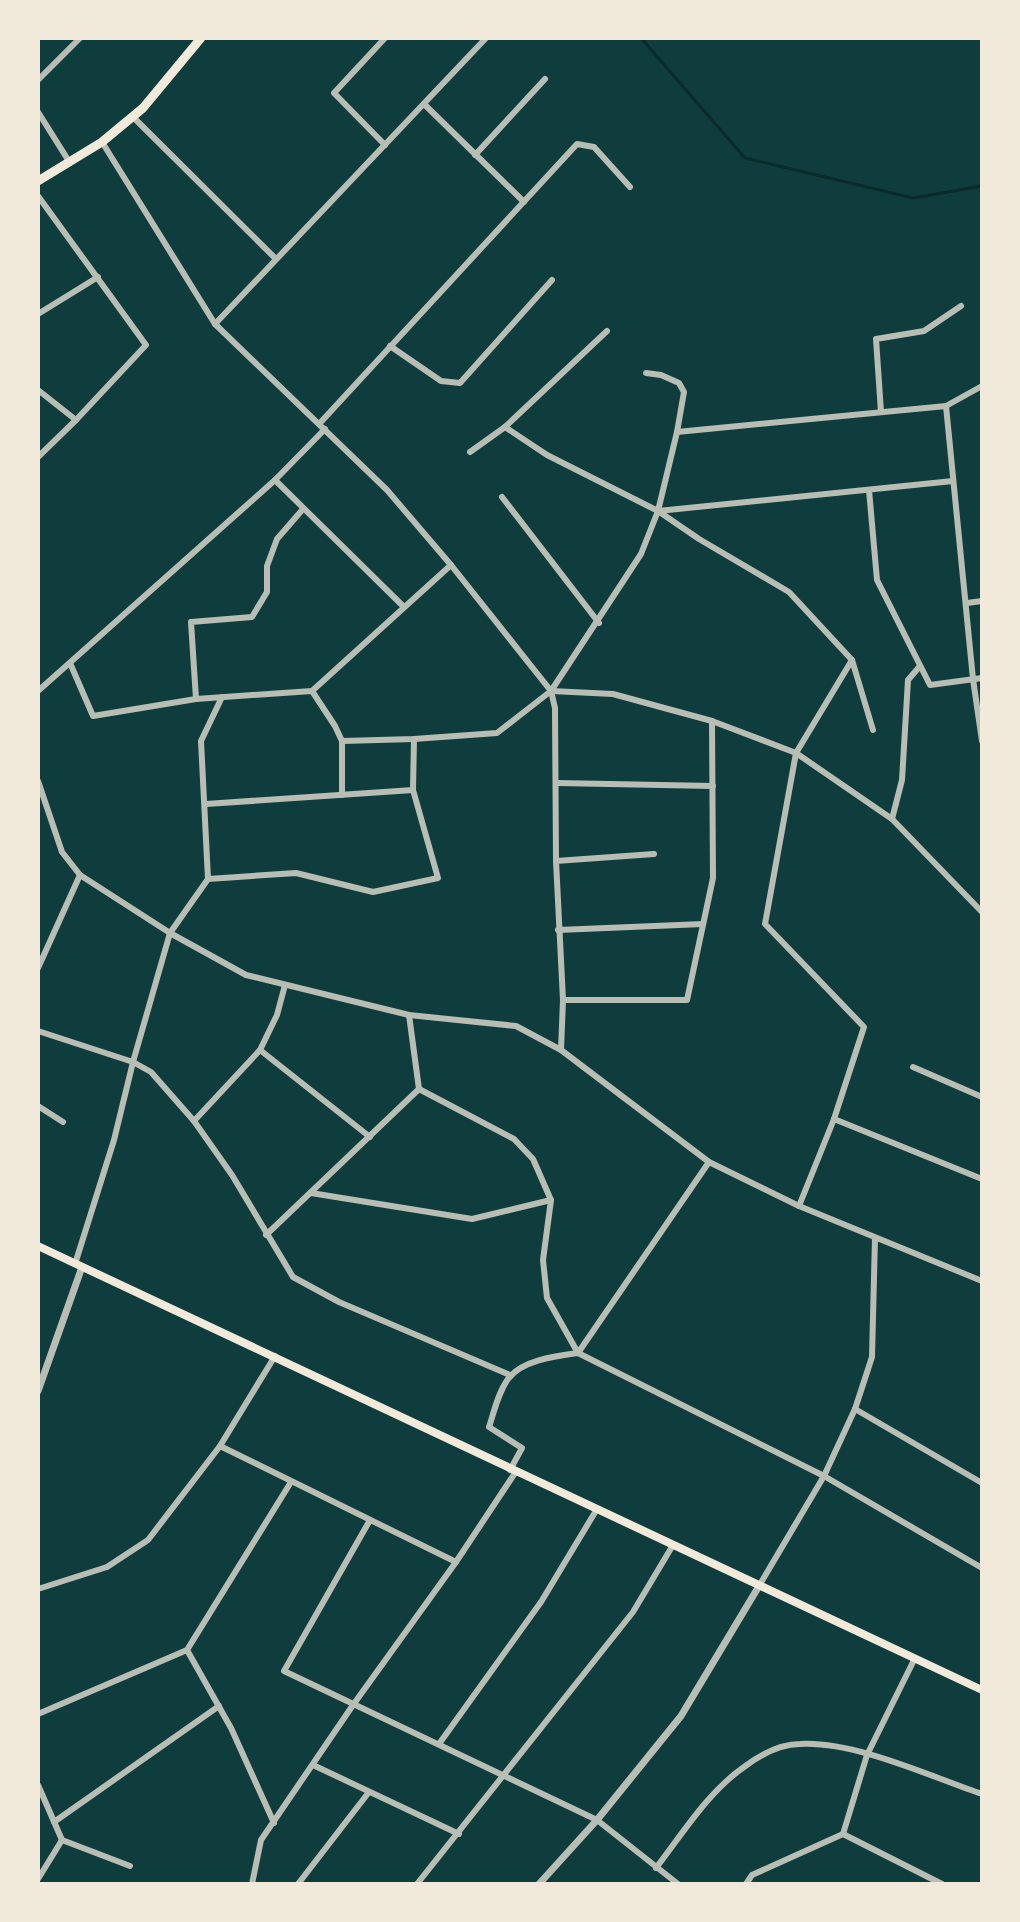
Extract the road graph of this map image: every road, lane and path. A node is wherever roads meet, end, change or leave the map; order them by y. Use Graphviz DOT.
graph roads {
  1 [pos="80,38"];
  2 [pos="201,38"];
  3 [pos="385,38"];
  4 [pos="486,38"];
  5 [pos="545,79"];
  6 [pos="38,80"];
  7 [pos="424,104"];
  8 [pos="38,112"];
  9 [pos="132,116"];
  10 [pos="102,142"];
  11 [pos="385,145"];
  12 [pos="475,155"];
  13 [pos="70,163"];
  14 [pos="38,181"];
  15 [pos="630,187"];
  16 [pos="38,196"];
  17 [pos="524,202"];
  18 [pos="276,259"];
  19 [pos="98,277"];
  20 [pos="552,280"];
  21 [pos="961,306"];
  22 [pos="38,314"];
  23 [pos="215,324"];
  24 [pos="607,331"];
  25 [pos="390,346"];
  26 [pos="646,373"];
  27 [pos="982,386"];
  28 [pos="38,390"];
  29 [pos="946,406"];
  30 [pos="881,412"];
  31 [pos="76,420"];
  32 [pos="322,426"];
  33 [pos="505,427"];
  34 [pos="677,432"];
  35 [pos="470,452"];
  36 [pos="38,457"];
  37 [pos="275,480"];
  38 [pos="953,481"];
  39 [pos="869,490"];
  40 [pos="502,497"];
  41 [pos="303,509"];
  42 [pos="658,511"];
  43 [pos="451,565"];
  44 [pos="982,601"];
  45 [pos="967,603"];
  46 [pos="404,607"];
  47 [pos="599,623"];
  48 [pos="852,660"];
  49 [pos="70,663"];
  50 [pos="920,666"];
  51 [pos="982,678"];
  52 [pos="973,679"];
  53 [pos="38,691"];
  54 [pos="312,691"];
  55 [pos="551,691"];
  56 [pos="222,697"];
  57 [pos="196,699"];
  58 [pos="712,721"];
  59 [pos="873,730"];
  60 [pos="414,739"];
  61 [pos="342,741"];
  62 [pos="982,741"];
  63 [pos="796,753"];
  64 [pos="38,781"];
  65 [pos="557,783"];
  66 [pos="713,786"];
  67 [pos="413,790"];
  68 [pos="342,795"];
  69 [pos="206,804"];
  70 [pos="892,819"];
  71 [pos="654,854"];
  72 [pos="556,861"];
  73 [pos="80,875"];
  74 [pos="208,879"];
  75 [pos="982,912"];
  76 [pos="703,924"];
  77 [pos="558,930"];
  78 [pos="170,933"];
  79 [pos="38,968"];
  80 [pos="285,985"];
  81 [pos="563,1000"];
  82 [pos="409,1015"];
  83 [pos="38,1031"];
  84 [pos="260,1050"];
  85 [pos="561,1050"];
  86 [pos="133,1062"];
  87 [pos="913,1067"];
  88 [pos="419,1089"];
  89 [pos="982,1097"];
  90 [pos="38,1106"];
  91 [pos="834,1119"];
  92 [pos="194,1121"];
  93 [pos="63,1122"];
  94 [pos="370,1137"];
  95 [pos="709,1162"];
  96 [pos="982,1179"];
  97 [pos="310,1193"];
  98 [pos="551,1200"];
  99 [pos="799,1206"];
  100 [pos="266,1235"];
  101 [pos="875,1238"];
  102 [pos="38,1246"];
  103 [pos="79,1266"];
  104 [pos="982,1281"];
  105 [pos="578,1353"];
  106 [pos="275,1356"];
  107 [pos="510,1375"];
  108 [pos="38,1391"];
  109 [pos="855,1409"];
  110 [pos="220,1446"];
  111 [pos="513,1471"];
  112 [pos="824,1476"];
  113 [pos="291,1482"];
  114 [pos="982,1483"];
  115 [pos="597,1509"];
  116 [pos="370,1520"];
  117 [pos="673,1545"];
  118 [pos="456,1562"];
  119 [pos="982,1568"];
  120 [pos="759,1586"];
  121 [pos="38,1589"];
  122 [pos="187,1650"];
  123 [pos="914,1660"];
  124 [pos="982,1690"];
  125 [pos="353,1705"];
  126 [pos="219,1706"];
  127 [pos="38,1714"];
  128 [pos="439,1744"];
  129 [pos="867,1755"];
  130 [pos="313,1765"];
  131 [pos="504,1777"];
  132 [pos="38,1785"];
  133 [pos="369,1792"];
  134 [pos="982,1794"];
  135 [pos="597,1820"];
  136 [pos="54,1822"];
  137 [pos="274,1823"];
  138 [pos="459,1834"];
  139 [pos="843,1834"];
  140 [pos="62,1840"];
  141 [pos="130,1866"];
  142 [pos="656,1868"];
  143 [pos="669,1877"];
  144 [pos="38,1879"];
  145 [pos="252,1884"];
  146 [pos="298,1884"];
  147 [pos="417,1884"];
  148 [pos="539,1884"];
  149 [pos="662,1884"];
  150 [pos="678,1884"];
  151 [pos="746,1884"];
  152 [pos="942,1884"];
  1 -- 6 [label="street"];
  2 -- 9 [label="main road"];
  3 -- 11 [label="street"];
  4 -- 7 [label="street"];
  5 -- 12 [label="street"];
  7 -- 11 [label="street"];
  7 -- 12 [label="street"];
  8 -- 13 [label="street"];
  9 -- 10 [label="main road"];
  9 -- 18 [label="street"];
  10 -- 13 [label="main road"];
  10 -- 23 [label="street"];
  11 -- 18 [label="street"];
  12 -- 17 [label="street"];
  13 -- 14 [label="main road"];
  15 -- 17 [label="street"];
  16 -- 19 [label="street"];
  17 -- 25 [label="street"];
  18 -- 23 [label="street"];
  19 -- 22 [label="street"];
  19 -- 31 [label="street"];
  20 -- 25 [label="street"];
  21 -- 30 [label="street"];
  23 -- 32 [label="street"];
  24 -- 33 [label="street"];
  25 -- 32 [label="street"];
  26 -- 34 [label="street"];
  27 -- 29 [label="street"];
  28 -- 31 [label="street"];
  29 -- 30 [label="street"];
  29 -- 38 [label="street"];
  30 -- 34 [label="street"];
  31 -- 36 [label="street"];
  32 -- 37 [label="street"];
  32 -- 43 [label="street"];
  33 -- 35 [label="street"];
  33 -- 42 [label="street"];
  34 -- 42 [label="street"];
  37 -- 41 [label="street"];
  37 -- 49 [label="street"];
  38 -- 39 [label="street"];
  38 -- 45 [label="street"];
  39 -- 42 [label="street"];
  39 -- 50 [label="street"];
  40 -- 47 [label="street"];
  41 -- 46 [label="street"];
  41 -- 57 [label="street"];
  42 -- 47 [label="street"];
  42 -- 48 [label="street"];
  43 -- 46 [label="street"];
  43 -- 55 [label="street"];
  44 -- 45 [label="street"];
  45 -- 52 [label="street"];
  46 -- 54 [label="street"];
  47 -- 55 [label="street"];
  48 -- 59 [label="street"];
  48 -- 63 [label="street"];
  49 -- 53 [label="street"];
  49 -- 57 [label="street"];
  50 -- 52 [label="street"];
  50 -- 70 [label="street"];
  51 -- 52 [label="street"];
  52 -- 62 [label="street"];
  54 -- 56 [label="street"];
  54 -- 61 [label="street"];
  55 -- 58 [label="street"];
  55 -- 60 [label="street"];
  55 -- 65 [label="street"];
  56 -- 57 [label="street"];
  56 -- 69 [label="street"];
  58 -- 63 [label="street"];
  58 -- 66 [label="street"];
  60 -- 61 [label="street"];
  60 -- 67 [label="street"];
  61 -- 68 [label="street"];
  63 -- 70 [label="street"];
  63 -- 91 [label="street"];
  64 -- 73 [label="street"];
  65 -- 66 [label="street"];
  65 -- 72 [label="street"];
  66 -- 76 [label="street"];
  67 -- 68 [label="street"];
  67 -- 74 [label="street"];
  68 -- 69 [label="street"];
  69 -- 74 [label="street"];
  70 -- 75 [label="street"];
  71 -- 72 [label="street"];
  72 -- 77 [label="street"];
  73 -- 78 [label="street"];
  73 -- 79 [label="street"];
  74 -- 78 [label="street"];
  76 -- 77 [label="street"];
  76 -- 81 [label="street"];
  77 -- 81 [label="street"];
  78 -- 80 [label="street"];
  78 -- 86 [label="street"];
  80 -- 82 [label="street"];
  80 -- 84 [label="street"];
  81 -- 85 [label="street"];
  82 -- 85 [label="street"];
  82 -- 88 [label="street"];
  83 -- 86 [label="street"];
  84 -- 92 [label="street"];
  84 -- 94 [label="street"];
  85 -- 95 [label="street"];
  86 -- 92 [label="street"];
  86 -- 103 [label="street"];
  87 -- 89 [label="street"];
  88 -- 94 [label="street"];
  88 -- 98 [label="street"];
  90 -- 93 [label="street"];
  91 -- 96 [label="street"];
  91 -- 99 [label="street"];
  92 -- 100 [label="street"];
  94 -- 97 [label="street"];
  95 -- 99 [label="street"];
  95 -- 105 [label="street"];
  97 -- 98 [label="street"];
  97 -- 100 [label="street"];
  98 -- 105 [label="street"];
  99 -- 101 [label="street"];
  100 -- 107 [label="street"];
  101 -- 104 [label="street"];
  101 -- 109 [label="street"];
  102 -- 103 [label="main road"];
  103 -- 106 [label="main road"];
  103 -- 108 [label="street"];
  105 -- 107 [label="street"];
  105 -- 112 [label="street"];
  106 -- 110 [label="street"];
  106 -- 111 [label="main road"];
  107 -- 111 [label="street"];
  109 -- 112 [label="street"];
  109 -- 114 [label="street"];
  110 -- 113 [label="street"];
  110 -- 121 [label="street"];
  111 -- 115 [label="main road"];
  111 -- 118 [label="street"];
  112 -- 119 [label="street"];
  112 -- 120 [label="street"];
  113 -- 116 [label="street"];
  113 -- 122 [label="street"];
  115 -- 117 [label="main road"];
  115 -- 128 [label="street"];
  116 -- 118 [label="street"];
  116 -- 125 [label="street"];
  117 -- 120 [label="main road"];
  117 -- 131 [label="street"];
  118 -- 125 [label="street"];
  120 -- 123 [label="main road"];
  120 -- 135 [label="street"];
  122 -- 126 [label="street"];
  122 -- 127 [label="street"];
  123 -- 124 [label="main road"];
  123 -- 129 [label="street"];
  125 -- 128 [label="street"];
  125 -- 130 [label="street"];
  126 -- 136 [label="street"];
  126 -- 137 [label="street"];
  128 -- 131 [label="street"];
  129 -- 134 [label="street"];
  129 -- 139 [label="street"];
  129 -- 142 [label="street"];
  130 -- 133 [label="street"];
  130 -- 137 [label="street"];
  131 -- 135 [label="street"];
  131 -- 138 [label="street"];
  132 -- 136 [label="street"];
  133 -- 138 [label="street"];
  133 -- 146 [label="street"];
  135 -- 142 [label="street"];
  135 -- 148 [label="street"];
  136 -- 140 [label="street"];
  137 -- 145 [label="street"];
  138 -- 147 [label="street"];
  139 -- 151 [label="street"];
  139 -- 152 [label="street"];
  140 -- 141 [label="street"];
  140 -- 144 [label="street"];
  142 -- 143 [label="street"];
  143 -- 149 [label="street"];
  143 -- 150 [label="street"];
}
